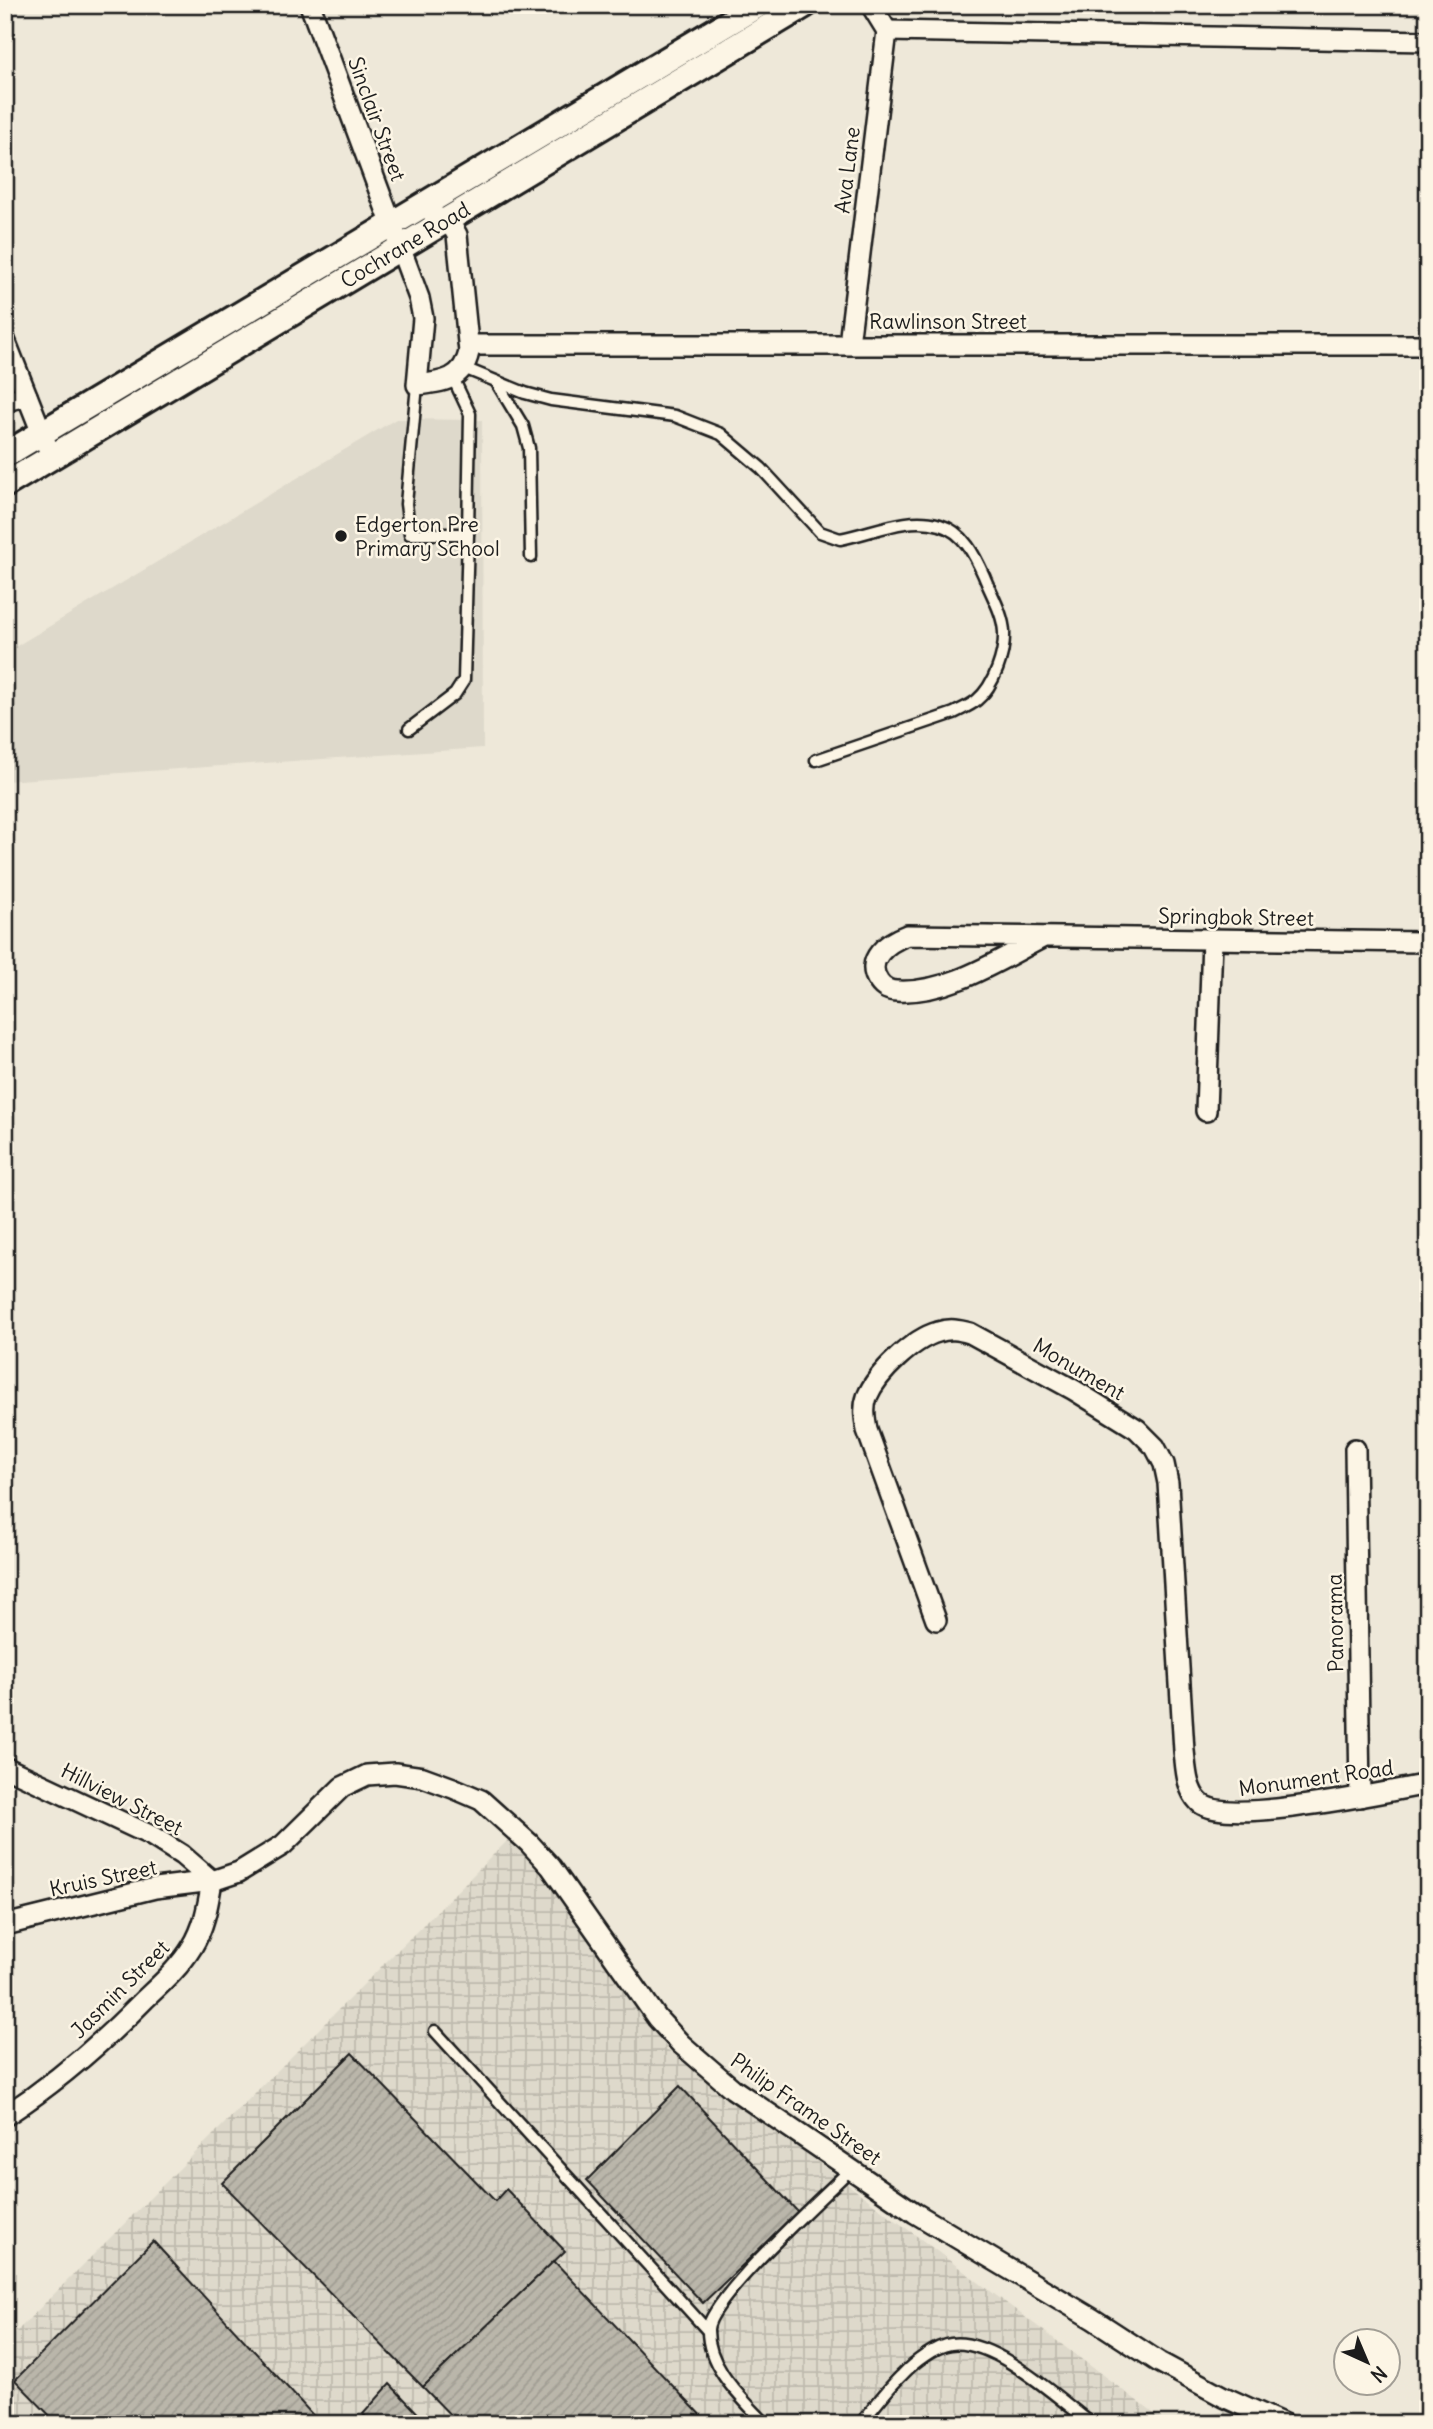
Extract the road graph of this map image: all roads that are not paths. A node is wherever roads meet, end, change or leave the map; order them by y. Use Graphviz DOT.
graph roads {
  1 [pos="310,5"];
  2 [pos="758,5"];
  3 [pos="805,5"];
  4 [pos="871,5"];
  5 [pos="887,31"];
  6 [pos="1428,41"];
  7 [pos="423,206"];
  8 [pos="444,222"];
  9 [pos="392,224"];
  10 [pos="401,248"];
  11 [pos="5,340"];
  12 [pos="849,344"];
  13 [pos="469,345"];
  14 [pos="1428,345"];
  15 [pos="458,373"];
  16 [pos="497,383"];
  17 [pos="417,385"];
  18 [pos="27,396"];
  19 [pos="5,401"];
  20 [pos="41,434"];
  21 [pos="5,455"];
  22 [pos="51,458"];
  23 [pos="5,485"];
  24 [pos="468,534"];
  25 [pos="531,557"];
  26 [pos="409,729"];
  27 [pos="816,760"];
  28 [pos="1044,937"];
  29 [pos="1212,940"];
  30 [pos="1428,942"];
  31 [pos="1206,1111"];
  32 [pos="1355,1449"];
  33 [pos="936,1620"];
  34 [pos="5,1767"];
  35 [pos="1428,1784"];
  36 [pos="1360,1797"];
  37 [pos="1210,1809"];
  38 [pos="212,1881"];
  39 [pos="5,1925"];
  40 [pos="436,2031"];
  41 [pos="5,2116"];
  42 [pos="851,2169"];
  43 [pos="708,2331"];
  44 [pos="766,2424"];
  45 [pos="860,2424"];
  46 [pos="1092,2424"];
  47 [pos="1284,2424"];
  1 -- 9 [label="street, Sinclair Street"];
  2 -- 7 [label="street, Cochrane Road"];
  3 -- 8 [label="street, Cochrane Road"];
  4 -- 5 [label="street"];
  5 -- 6 [label="street"];
  5 -- 12 [label="street, Ava Lane"];
  7 -- 8 [label="street"];
  7 -- 9 [label="street, Cochrane Road"];
  8 -- 10 [label="street, Cochrane Road"];
  8 -- 13 [label="street"];
  9 -- 10 [label="street, Sinclair Street"];
  9 -- 20 [label="street, Cochrane Road"];
  10 -- 17 [label="street, Sinclair Street"];
  10 -- 22 [label="street, Cochrane Road"];
  11 -- 18 [label="street"];
  12 -- 13 [label="street, Rawlinson Street"];
  12 -- 14 [label="street, Rawlinson Street"];
  13 -- 15 [label="street"];
  15 -- 16 [label="lane"];
  15 -- 17 [label="street"];
  15 -- 24 [label="lane"];
  16 -- 25 [label="lane"];
  16 -- 27 [label="lane"];
  17 -- 24 [label="lane"];
  18 -- 19 [label="street"];
  18 -- 20 [label="street"];
  20 -- 21 [label="street, Cochrane Road"];
  20 -- 22 [label="street"];
  22 -- 23 [label="street, Cochrane Road"];
  24 -- 26 [label="lane"];
  28 -- 28 [label="street, Springbok Street"];
  28 -- 29 [label="street, Springbok Street"];
  29 -- 30 [label="street, Springbok Street"];
  29 -- 31 [label="street"];
  32 -- 36 [label="street, Panorama"];
  33 -- 37 [label="street, Monument"];
  34 -- 38 [label="street, Hillview Street"];
  35 -- 36 [label="street, Monument Road"];
  36 -- 37 [label="street, Monument Road"];
  38 -- 39 [label="street, Kruis Street"];
  38 -- 41 [label="street, Jasmin Street"];
  38 -- 42 [label="street, Philip Frame Street"];
  40 -- 43 [label="lane"];
  42 -- 43 [label="lane"];
  42 -- 47 [label="street, Philip Frame Street"];
  43 -- 44 [label="lane"];
  45 -- 46 [label="lane"];
}
